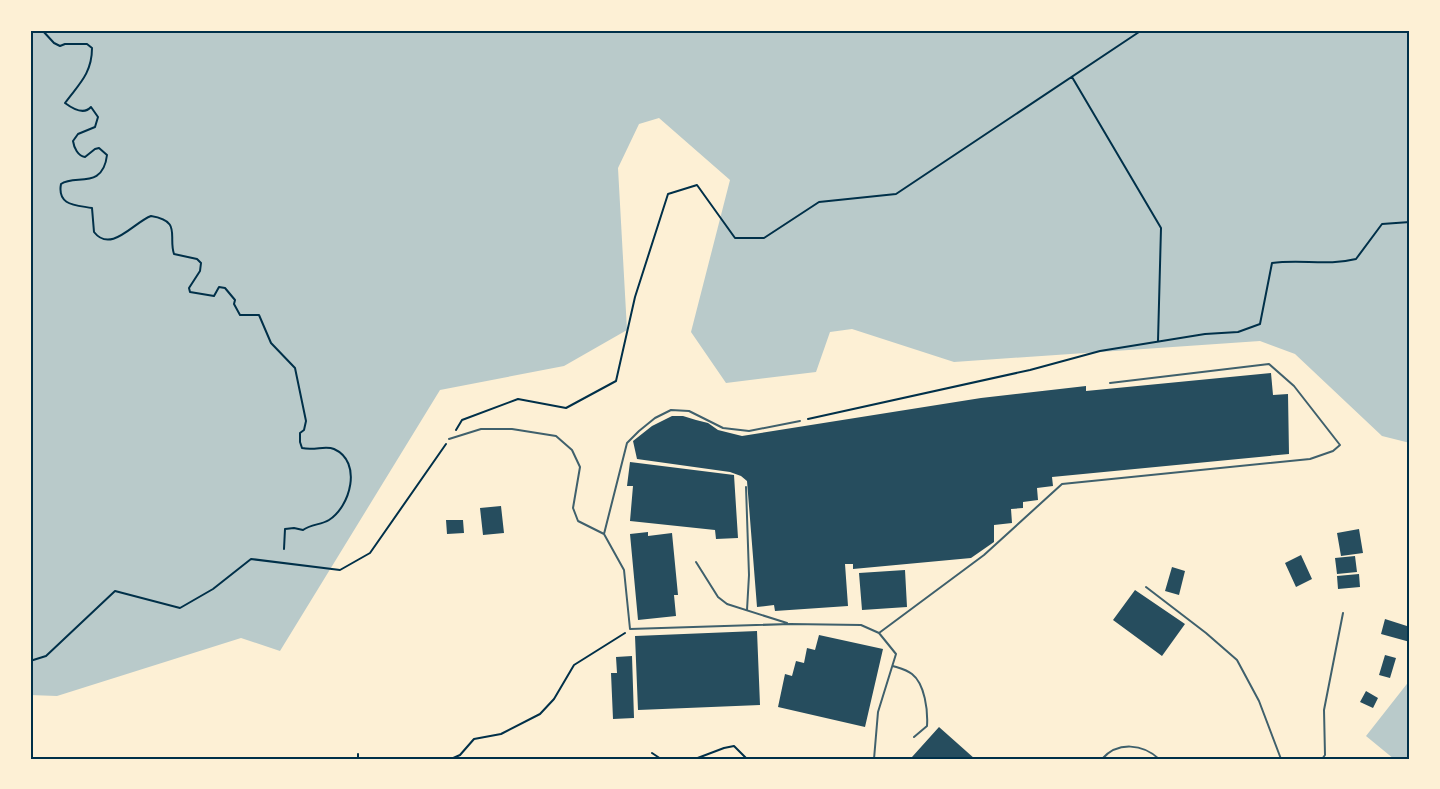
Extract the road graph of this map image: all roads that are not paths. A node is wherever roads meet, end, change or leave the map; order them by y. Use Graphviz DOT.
graph roads {
  1 [pos="1110,383"];
  2 [pos="800,421"];
  3 [pos="449,439"];
  4 [pos="746,487"];
  5 [pos="604,534"];
  6 [pos="696,562"];
  7 [pos="1146,587"];
  8 [pos="747,610"];
  9 [pos="1343,613"];
  10 [pos="790,624"];
  11 [pos="879,633"];
  12 [pos="893,666"];
  13 [pos="914,737"];
  14 [pos="874,759"];
  15 [pos="1102,759"];
  16 [pos="1159,759"];
  17 [pos="1281,759"];
  18 [pos="1322,759"];
  1 -- 11 [label="lane"];
  2 -- 5 [label="lane"];
  3 -- 5 [label="lane"];
  4 -- 8 [label="lane"];
  5 -- 10 [label="lane"];
  6 -- 8 [label="lane"];
  7 -- 17 [label="lane"];
  8 -- 10 [label="lane"];
  9 -- 18 [label="lane"];
  10 -- 11 [label="lane"];
  11 -- 12 [label="lane"];
  12 -- 13 [label="lane"];
  12 -- 14 [label="lane"];
  15 -- 16 [label="lane"];
}
